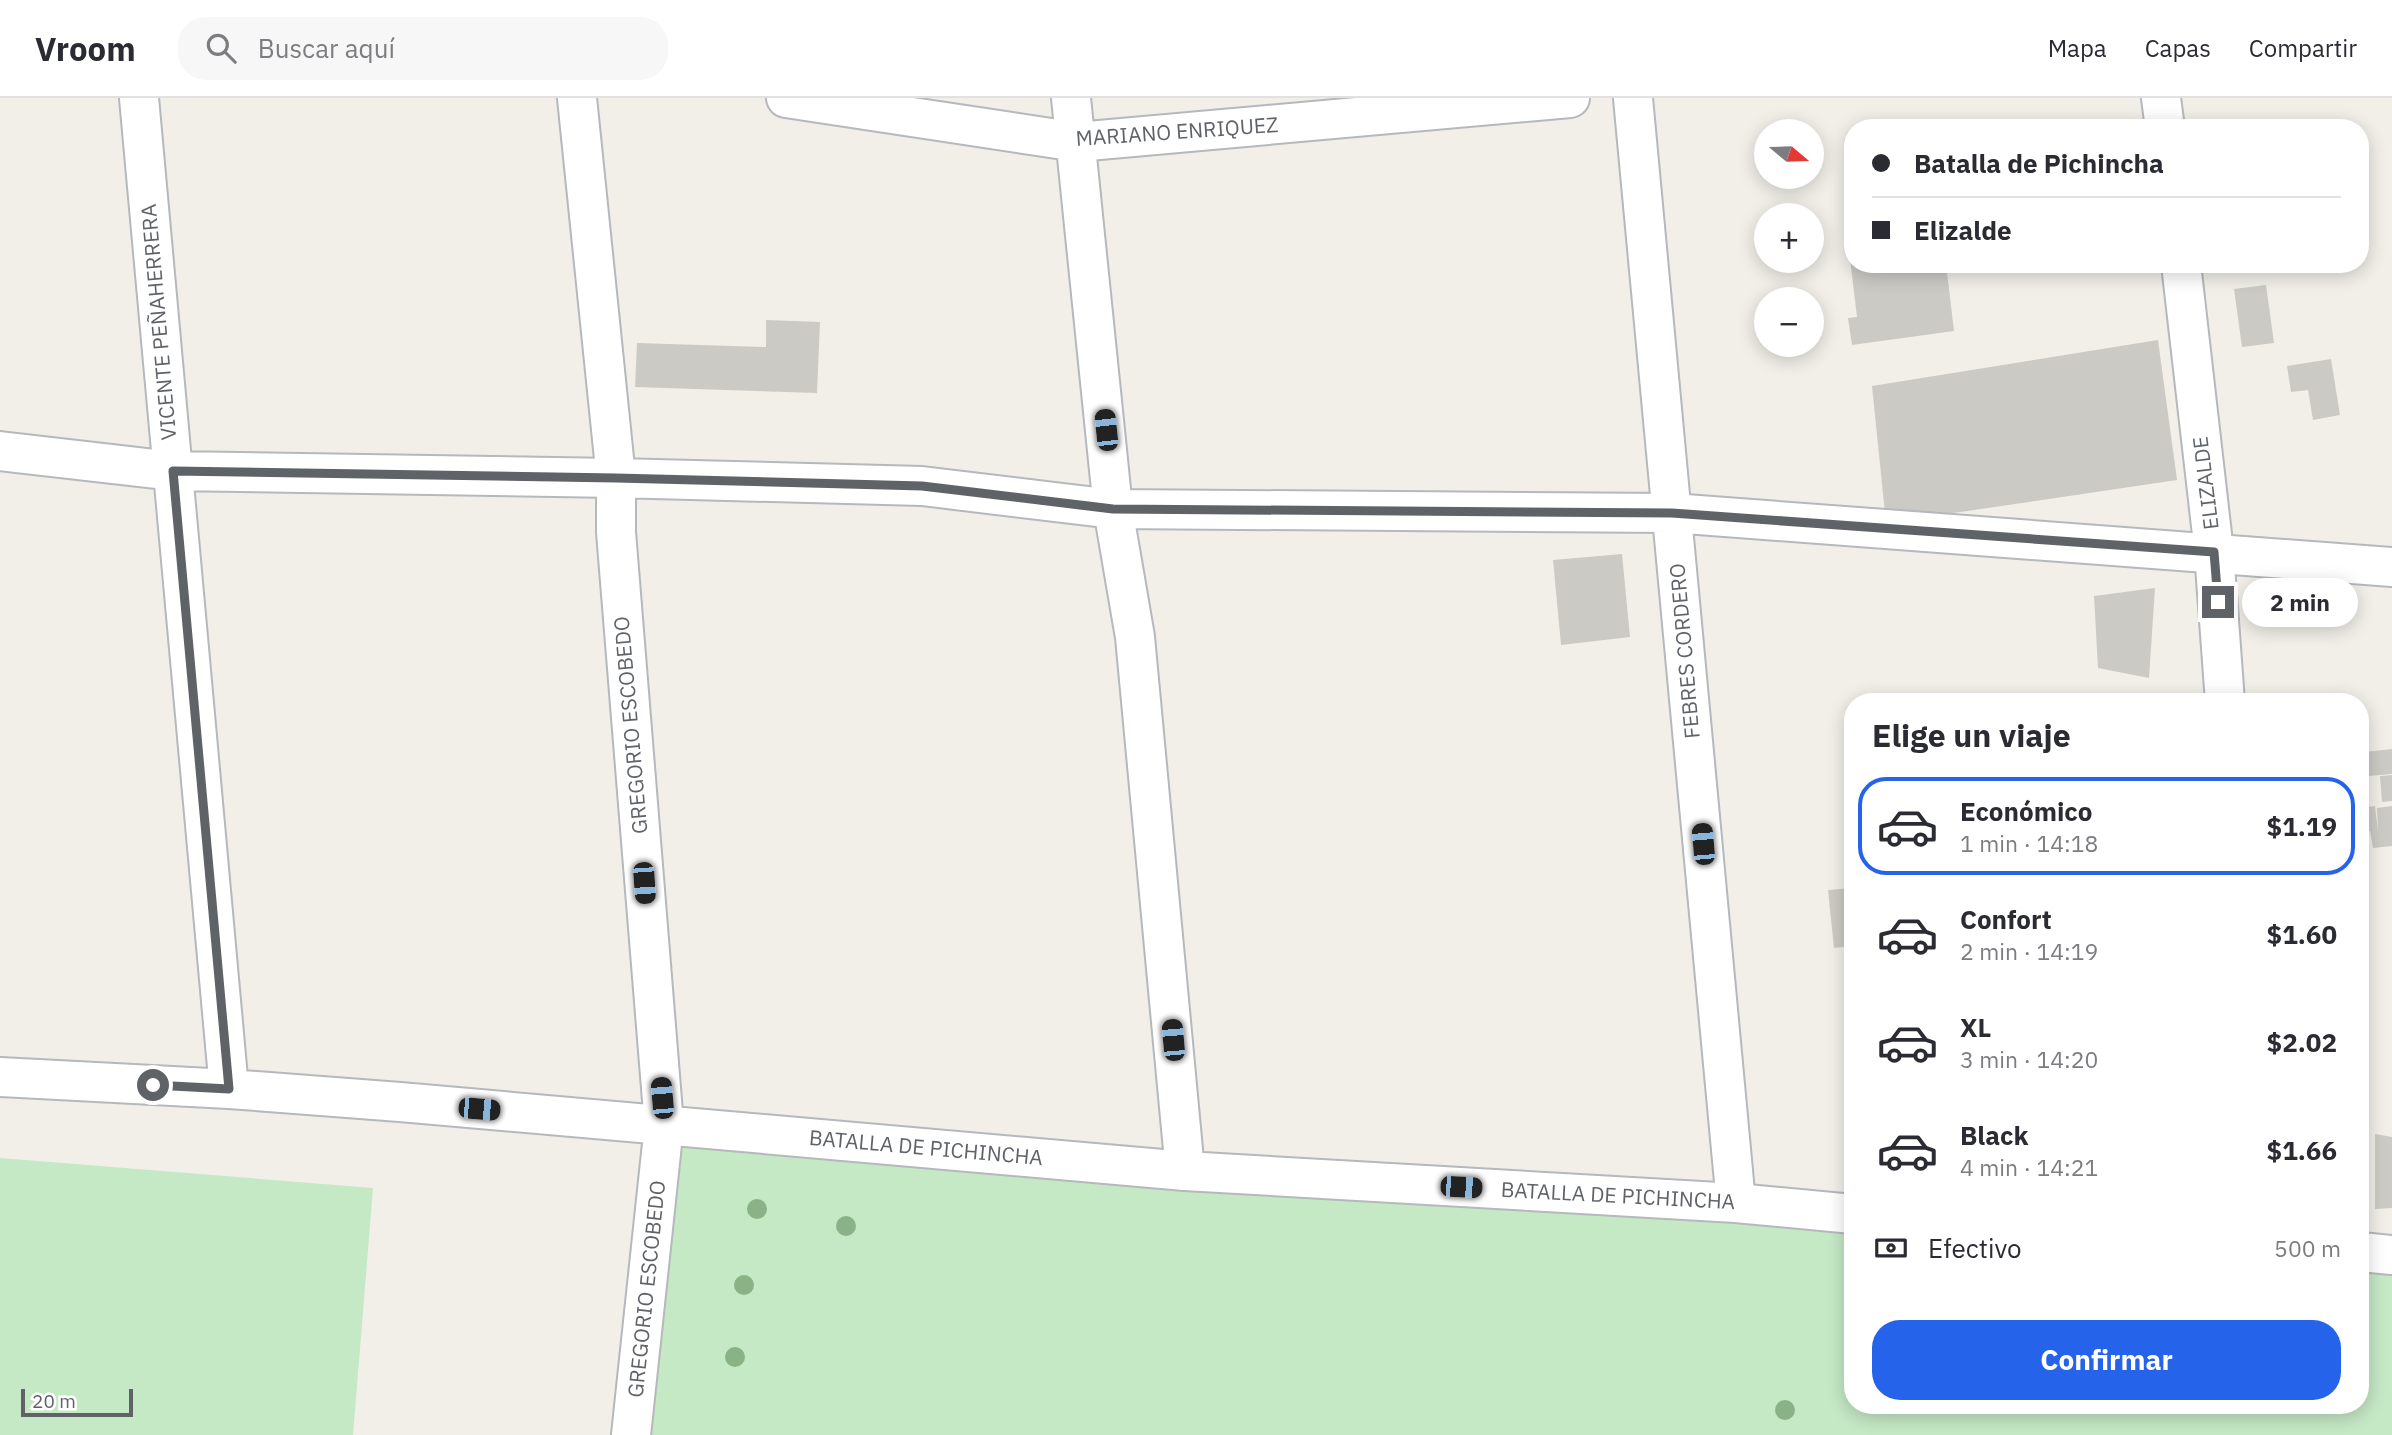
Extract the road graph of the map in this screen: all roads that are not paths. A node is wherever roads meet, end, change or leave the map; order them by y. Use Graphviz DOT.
graph roads {
  1 [pos="139,98"];
  2 [pos="577,98"];
  3 [pos="786,98"];
  4 [pos="1072,98"];
  5 [pos="1570,98"];
  6 [pos="1633,98"];
  7 [pos="2161,98"];
  8 [pos="2164,119"];
  9 [pos="1077,142"];
  10 [pos="2181,273"];
  11 [pos="0,451"];
  12 [pos="173,471"];
  13 [pos="616,478"];
  14 [pos="1113,509"];
  15 [pos="1672,513"];
  16 [pos="2214,552"];
  17 [pos="2392,567"];
  18 [pos="2224,693"];
  19 [pos="0,1077"];
  20 [pos="229,1089"];
  21 [pos="664,1125"];
  22 [pos="1185,1171"];
  23 [pos="1736,1203"];
  24 [pos="1844,1213"];
  25 [pos="2369,1253"];
  26 [pos="2392,1255"];
  27 [pos="631,1435"];
  1 -- 12 [label="street, VICENTE PEÑAHERRERA"];
  2 -- 13 [label="street, GREGORIO ESCOBEDO"];
  3 -- 9 [label="street, MARIANO ENRIQUEZ"];
  4 -- 9 [label="street"];
  5 -- 9 [label="street, MARIANO ENRIQUEZ"];
  6 -- 15 [label="street, FEBRES CORDERO"];
  7 -- 8 [label="street"];
  9 -- 14 [label="street"];
  10 -- 16 [label="street, ELIZALDE"];
  11 -- 12 [label="street"];
  12 -- 13 [label="street"];
  12 -- 20 [label="street, VICENTE PEÑAHERRERA"];
  13 -- 14 [label="street"];
  13 -- 21 [label="street, GREGORIO ESCOBEDO"];
  14 -- 15 [label="street"];
  14 -- 22 [label="street"];
  15 -- 16 [label="street"];
  15 -- 23 [label="street, FEBRES CORDERO"];
  16 -- 17 [label="street"];
  16 -- 18 [label="street, ELIZALDE"];
  19 -- 20 [label="street, BATALLA DE PICHINCHA"];
  20 -- 21 [label="street, BATALLA DE PICHINCHA"];
  21 -- 22 [label="street, BATALLA DE PICHINCHA"];
  21 -- 27 [label="street, GREGORIO ESCOBEDO"];
  22 -- 23 [label="street, BATALLA DE PICHINCHA"];
  23 -- 24 [label="street, BATALLA DE PICHINCHA"];
  25 -- 26 [label="street"];
}
